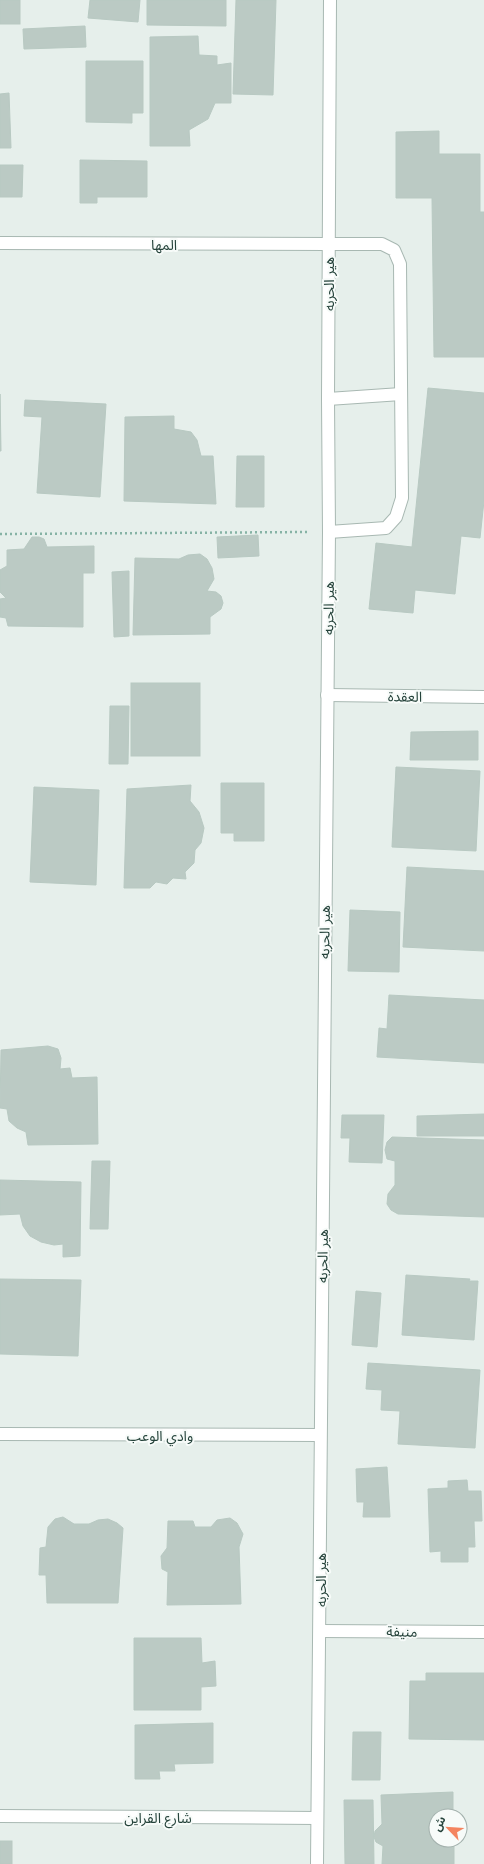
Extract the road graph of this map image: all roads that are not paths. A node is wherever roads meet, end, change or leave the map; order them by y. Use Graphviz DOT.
graph roads {
  1 [pos="330,0"];
  2 [pos="0,243"];
  3 [pos="328,244"];
  4 [pos="401,394"];
  5 [pos="328,399"];
  6 [pos="329,532"];
  7 [pos="327,695"];
  8 [pos="484,698"];
  9 [pos="0,1434"];
  10 [pos="320,1435"];
  11 [pos="320,1631"];
  12 [pos="484,1632"];
  13 [pos="0,1816"];
  14 [pos="317,1818"];
  15 [pos="317,1864"];
  1 -- 3 [label="street, هير الحربه"];
  2 -- 3 [label="street, المها"];
  3 -- 4 [label="street, المها"];
  3 -- 5 [label="street, هير الحربه"];
  4 -- 5 [label="street"];
  4 -- 6 [label="street, المها"];
  5 -- 6 [label="street, هير الحربه"];
  6 -- 7 [label="street, هير الحربه"];
  7 -- 8 [label="street, العقدة"];
  7 -- 10 [label="street, هير الحربه"];
  9 -- 10 [label="street, وادي الوعب"];
  10 -- 11 [label="street, هير الحربه"];
  11 -- 12 [label="street, منيفة"];
  11 -- 14 [label="street, هير الحربه"];
  13 -- 14 [label="street, شارع القراين"];
  14 -- 15 [label="street, هير الحربه"];
}
